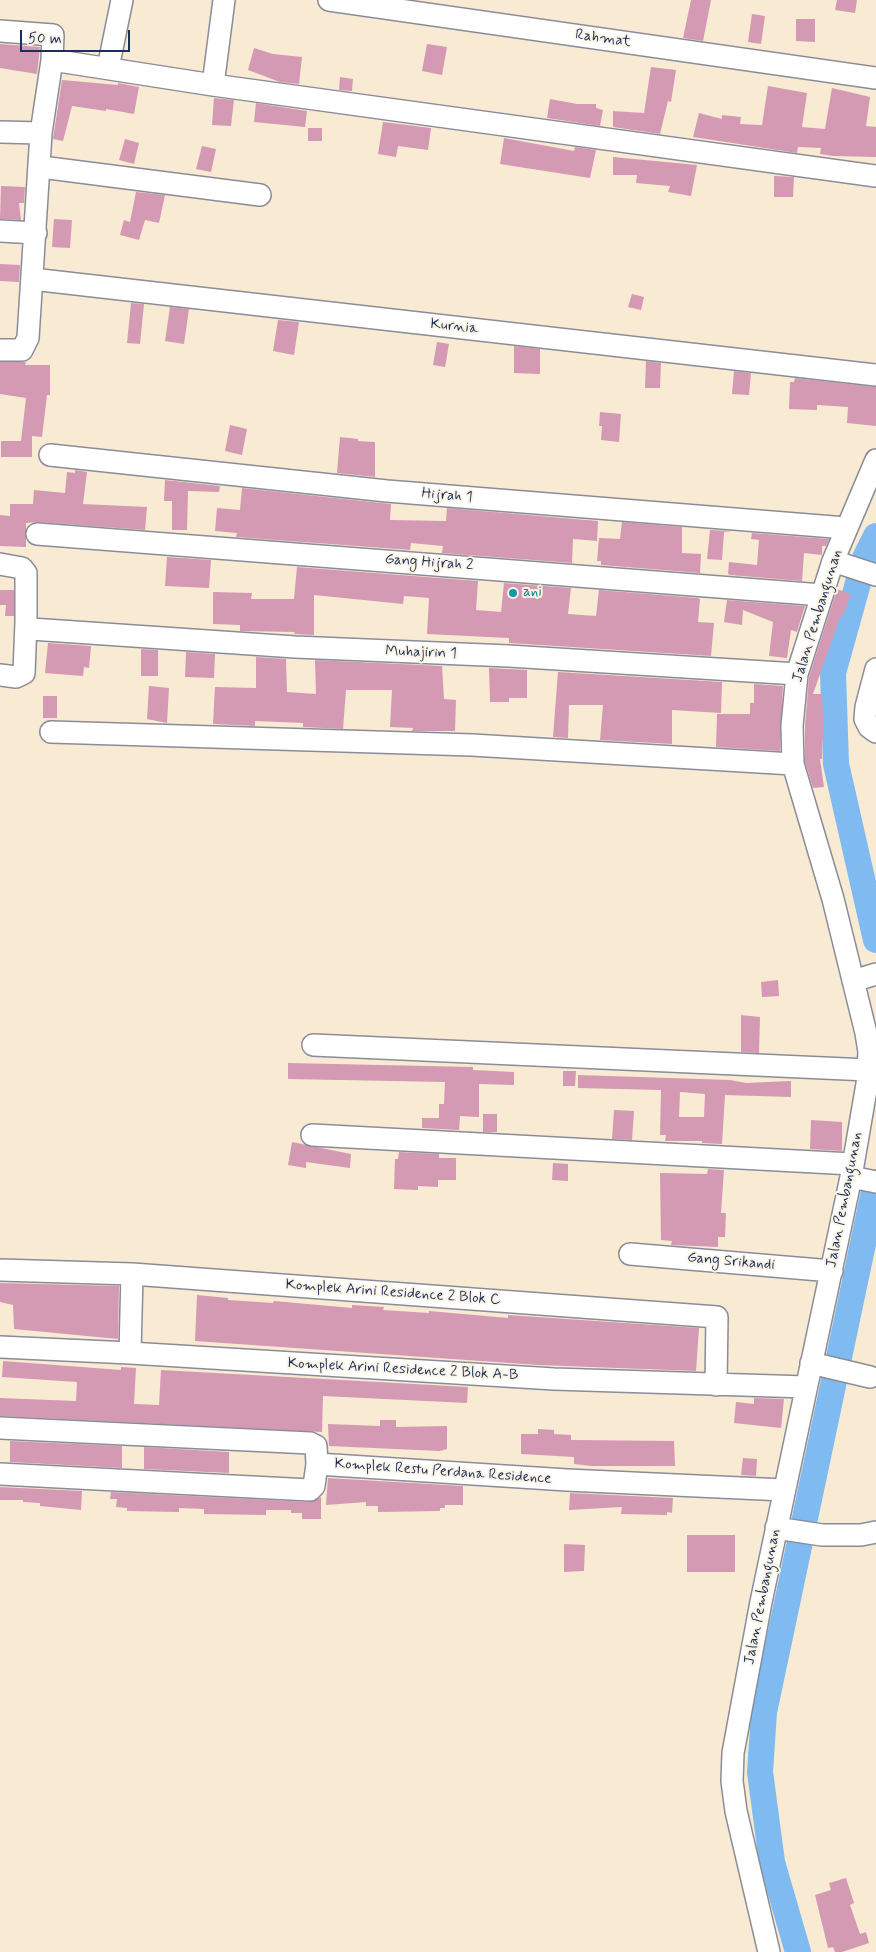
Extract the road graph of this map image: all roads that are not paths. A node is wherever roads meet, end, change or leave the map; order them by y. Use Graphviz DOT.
graph roads {
  1 [pos="122,0"];
  2 [pos="224,0"];
  3 [pos="329,0"];
  4 [pos="0,31"];
  5 [pos="52,60"];
  6 [pos="108,68"];
  7 [pos="876,78"];
  8 [pos="213,86"];
  9 [pos="0,132"];
  10 [pos="41,133"];
  11 [pos="40,167"];
  12 [pos="876,176"];
  13 [pos="260,195"];
  14 [pos="0,231"];
  15 [pos="36,233"];
  16 [pos="32,279"];
  17 [pos="0,350"];
  18 [pos="876,375"];
  19 [pos="50,455"];
  20 [pos="876,460"];
  21 [pos="846,528"];
  22 [pos="37,534"];
  23 [pos="0,564"];
  24 [pos="842,564"];
  25 [pos="876,575"];
  26 [pos="822,595"];
  27 [pos="35,626"];
  28 [pos="876,669"];
  29 [pos="797,674"];
  30 [pos="0,675"];
  31 [pos="51,732"];
  32 [pos="876,732"];
  33 [pos="792,764"];
  34 [pos="865,977"];
  35 [pos="314,1045"];
  36 [pos="868,1070"];
  37 [pos="312,1135"];
  38 [pos="852,1173"];
  39 [pos="876,1182"];
  40 [pos="630,1254"];
  41 [pos="0,1270"];
  42 [pos="832,1270"];
  43 [pos="132,1274"];
  44 [pos="0,1347"];
  45 [pos="130,1353"];
  46 [pos="811,1363"];
  47 [pos="870,1376"];
  48 [pos="716,1385"];
  49 [pos="806,1387"];
  50 [pos="0,1428"];
  51 [pos="317,1464"];
  52 [pos="0,1474"];
  53 [pos="784,1490"];
  54 [pos="781,1529"];
  55 [pos="876,1532"];
  56 [pos="769,1952"];
  1 -- 6 [label="street"];
  2 -- 8 [label="street"];
  3 -- 7 [label="street, Rahmat"];
  4 -- 5 [label="street"];
  5 -- 6 [label="street"];
  5 -- 10 [label="street"];
  6 -- 8 [label="street"];
  8 -- 12 [label="street"];
  9 -- 10 [label="street"];
  10 -- 11 [label="street"];
  11 -- 13 [label="street"];
  11 -- 15 [label="street"];
  14 -- 15 [label="street"];
  15 -- 16 [label="street"];
  16 -- 17 [label="street"];
  16 -- 18 [label="street, Kurnia"];
  19 -- 21 [label="street, Hijrah 1"];
  20 -- 21 [label="street, Jalan Pembangunan"];
  21 -- 24 [label="street, Jalan Pembangunan"];
  22 -- 26 [label="street, Gang Hijrah 2"];
  23 -- 27 [label="street"];
  24 -- 25 [label="street"];
  24 -- 26 [label="street, Jalan Pembangunan"];
  26 -- 29 [label="street, Jalan Pembangunan"];
  27 -- 29 [label="street, Muhajirin 1"];
  27 -- 30 [label="street"];
  28 -- 32 [label="street"];
  29 -- 33 [label="street, Jalan Pembangunan"];
  31 -- 33 [label="street"];
  33 -- 34 [label="street, Jalan Pembangunan"];
  34 -- 36 [label="street, Jalan Pembangunan"];
  35 -- 36 [label="street"];
  36 -- 38 [label="street, Jalan Pembangunan"];
  37 -- 38 [label="street"];
  38 -- 39 [label="street"];
  38 -- 42 [label="street, Jalan Pembangunan"];
  40 -- 42 [label="street, Gang Srikandi"];
  41 -- 43 [label="street, Komplek Arini Residence 2 Blok C"];
  42 -- 46 [label="street, Jalan Pembangunan"];
  43 -- 45 [label="street"];
  43 -- 48 [label="street, Komplek Arini Residence 2 Blok C"];
  44 -- 45 [label="street, Komplek Arini Residence 2 Blok A-B"];
  45 -- 48 [label="street, Komplek Arini Residence 2 Blok A-B"];
  46 -- 47 [label="street"];
  46 -- 49 [label="street, Jalan Pembangunan"];
  48 -- 49 [label="street, Komplek Arini Residence 2 Blok A-B"];
  49 -- 53 [label="street, Jalan Pembangunan"];
  50 -- 51 [label="street, Komplek Restu Perdana Residence"];
  51 -- 52 [label="street"];
  51 -- 53 [label="street, Komplek Restu Perdana Residence"];
  53 -- 54 [label="street, Jalan Pembangunan"];
  54 -- 55 [label="street"];
  54 -- 56 [label="street, Jalan Pembangunan"];
}
